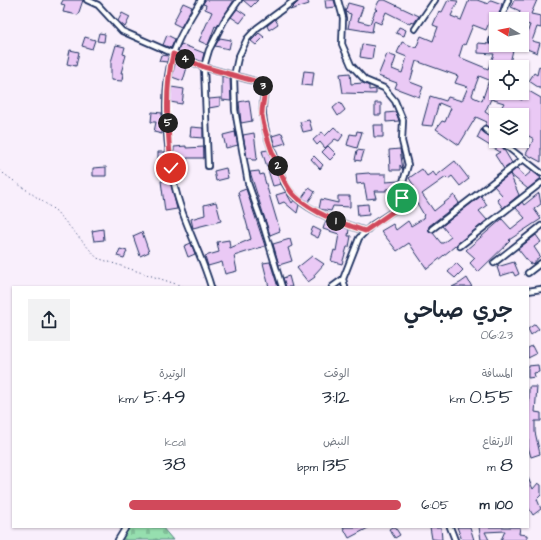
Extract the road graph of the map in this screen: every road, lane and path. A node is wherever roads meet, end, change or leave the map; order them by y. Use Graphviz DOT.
graph roads {
  1 [pos="87,0"];
  2 [pos="201,0"];
  3 [pos="238,0"];
  4 [pos="295,0"];
  5 [pos="338,0"];
  6 [pos="433,0"];
  7 [pos="508,0"];
  8 [pos="504,12"];
  9 [pos="416,29"];
  10 [pos="173,54"];
  11 [pos="204,67"];
  12 [pos="234,76"];
  13 [pos="485,129"];
  14 [pos="489,132"];
  15 [pos="509,148"];
  16 [pos="523,159"];
  17 [pos="208,166"];
  18 [pos="0,171"];
  19 [pos="541,173"];
  20 [pos="541,183"];
  21 [pos="541,226"];
  22 [pos="432,229"];
  23 [pos="365,231"];
  24 [pos="460,246"];
  25 [pos="494,263"];
  26 [pos="541,263"];
  27 [pos="528,273"];
  28 [pos="343,279"];
  29 [pos="182,286"];
  30 [pos="211,286"];
  31 [pos="282,286"];
  32 [pos="333,286"];
  33 [pos="345,286"];
  34 [pos="541,289"];
  35 [pos="529,291"];
  36 [pos="125,528"];
  37 [pos="450,528"];
  38 [pos="118,540"];
  39 [pos="456,540"];
  1 -- 10 [label="street"];
  2 -- 10 [label="street"];
  3 -- 11 [label="street"];
  4 -- 12 [label="street"];
  5 -- 23 [label="street"];
  6 -- 9 [label="street"];
  7 -- 8 [label="street"];
  10 -- 11 [label="street"];
  10 -- 30 [label="street"];
  11 -- 12 [label="street"];
  11 -- 17 [label="street"];
  12 -- 23 [label="street"];
  12 -- 31 [label="street"];
  13 -- 14 [label="street"];
  15 -- 16 [label="street"];
  16 -- 19 [label="street"];
  16 -- 22 [label="street"];
  18 -- 29 [label="path"];
  20 -- 24 [label="street"];
  21 -- 25 [label="street"];
  23 -- 28 [label="street"];
  26 -- 27 [label="street"];
  28 -- 32 [label="street"];
  28 -- 33 [label="street"];
  34 -- 35 [label="street"];
  36 -- 38 [label="street"];
  37 -- 39 [label="street"];
}
